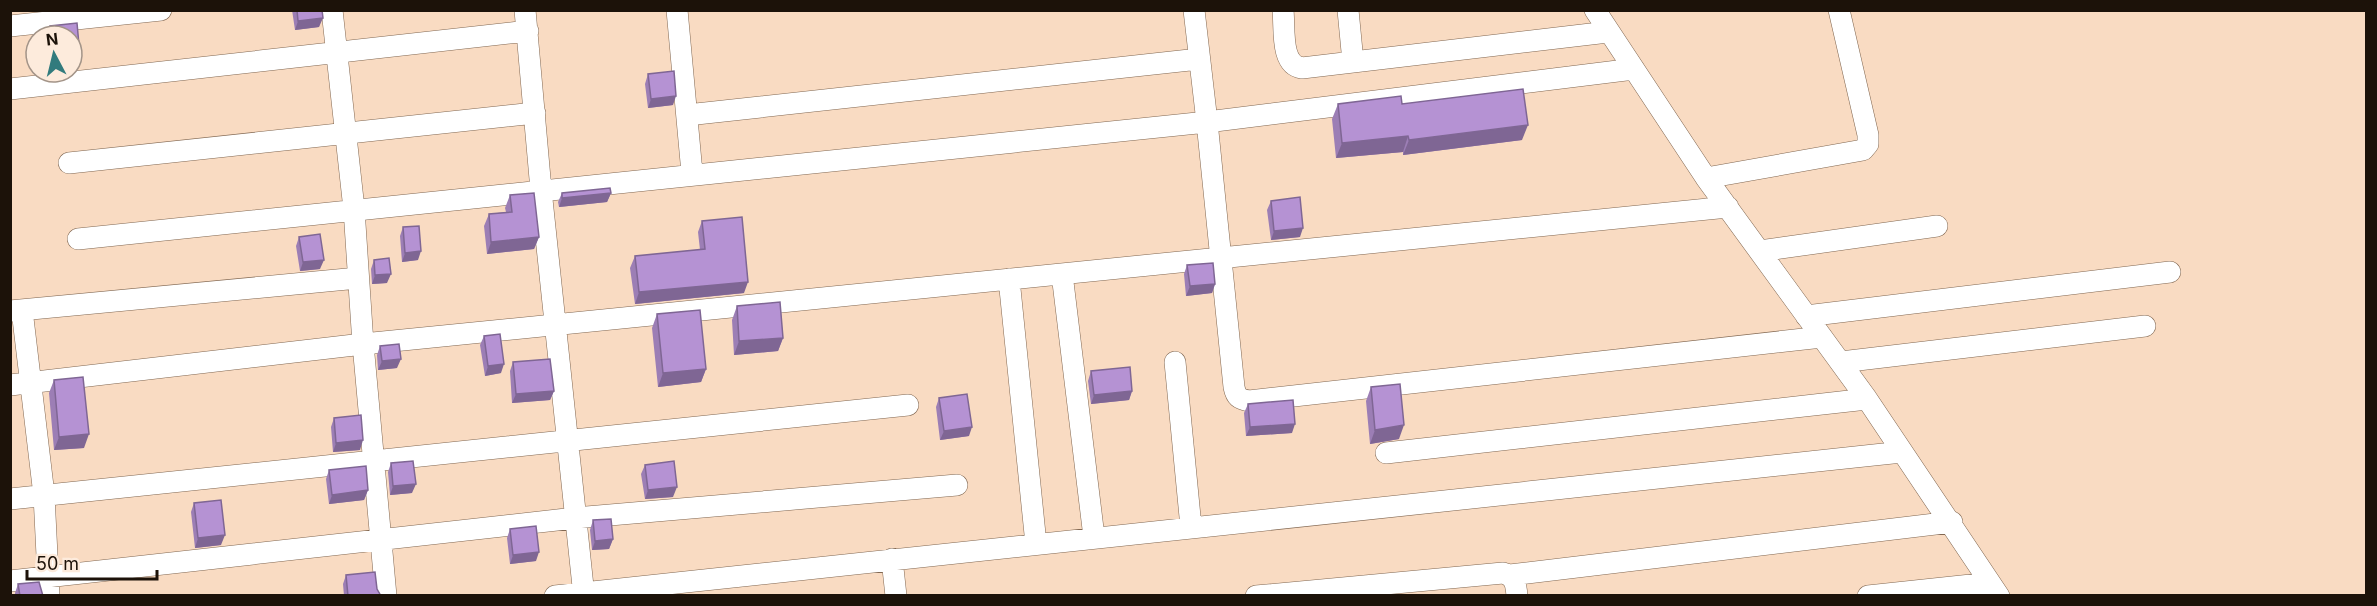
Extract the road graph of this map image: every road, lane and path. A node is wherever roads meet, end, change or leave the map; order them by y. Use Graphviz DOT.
graph roads {
  1 [pos="161,10"];
  2 [pos="332,10"];
  3 [pos="677,10"];
  4 [pos="1194,10"];
  5 [pos="1283,10"];
  6 [pos="1348,10"];
  7 [pos="1595,10"];
  8 [pos="1839,10"];
  9 [pos="527,21"];
  10 [pos="10,26"];
  11 [pos="1608,32"];
  12 [pos="336,51"];
  13 [pos="1199,59"];
  14 [pos="1353,62"];
  15 [pos="1634,69"];
  16 [pos="10,89"];
  17 [pos="535,113"];
  18 [pos="687,115"];
  19 [pos="1207,122"];
  20 [pos="345,133"];
  21 [pos="69,163"];
  22 [pos="692,174"];
  23 [pos="1706,178"];
  24 [pos="541,190"];
  25 [pos="1728,207"];
  26 [pos="354,209"];
  27 [pos="1937,226"];
  28 [pos="78,239"];
  29 [pos="1760,251"];
  30 [pos="1220,258"];
  31 [pos="2170,272"];
  32 [pos="1062,274"];
  33 [pos="358,278"];
  34 [pos="1009,279"];
  35 [pos="16,310"];
  36 [pos="1806,316"];
  37 [pos="557,325"];
  38 [pos="2145,326"];
  39 [pos="1822,337"];
  40 [pos="363,344"];
  41 [pos="1175,362"];
  42 [pos="1841,362"];
  43 [pos="32,383"];
  44 [pos="10,385"];
  45 [pos="1868,399"];
  46 [pos="908,405"];
  47 [pos="569,440"];
  48 [pos="1902,452"];
  49 [pos="1386,453"];
  50 [pos="374,460"];
  51 [pos="957,485"];
  52 [pos="44,495"];
  53 [pos="10,499"];
  54 [pos="575,518"];
  55 [pos="1952,522"];
  56 [pos="1191,527"];
  57 [pos="1094,537"];
  58 [pos="381,540"];
  59 [pos="1036,544"];
  60 [pos="892,559"];
  61 [pos="1510,575"];
  62 [pos="10,581"];
  63 [pos="48,586"];
  64 [pos="1995,589"];
  65 [pos="584,594"];
  66 [pos="386,596"];
  67 [pos="555,596"];
  68 [pos="896,596"];
  69 [pos="1256,596"];
  70 [pos="1517,596"];
  71 [pos="1868,596"];
  1 -- 10 [label="street"];
  2 -- 12 [label="street"];
  3 -- 18 [label="street"];
  4 -- 13 [label="street"];
  5 -- 14 [label="street"];
  6 -- 14 [label="street"];
  7 -- 11 [label="street"];
  8 -- 23 [label="street"];
  9 -- 12 [label="street"];
  9 -- 17 [label="street"];
  11 -- 14 [label="street"];
  11 -- 15 [label="street"];
  12 -- 16 [label="street"];
  12 -- 20 [label="street"];
  13 -- 18 [label="street"];
  13 -- 19 [label="street"];
  15 -- 19 [label="street"];
  15 -- 23 [label="street"];
  17 -- 20 [label="street"];
  17 -- 24 [label="street"];
  18 -- 22 [label="street"];
  19 -- 22 [label="street"];
  19 -- 30 [label="street"];
  20 -- 21 [label="street"];
  20 -- 26 [label="street"];
  22 -- 24 [label="street"];
  23 -- 25 [label="street"];
  24 -- 26 [label="street"];
  24 -- 37 [label="street"];
  25 -- 29 [label="street"];
  25 -- 30 [label="street"];
  26 -- 28 [label="street"];
  26 -- 33 [label="street"];
  27 -- 29 [label="street"];
  29 -- 36 [label="street"];
  30 -- 32 [label="street"];
  30 -- 39 [label="street"];
  31 -- 36 [label="street"];
  32 -- 34 [label="street"];
  32 -- 57 [label="street"];
  33 -- 35 [label="street"];
  33 -- 40 [label="street"];
  34 -- 37 [label="street"];
  34 -- 59 [label="street"];
  35 -- 43 [label="street"];
  36 -- 39 [label="street"];
  37 -- 40 [label="street"];
  37 -- 47 [label="street"];
  38 -- 42 [label="street"];
  39 -- 42 [label="street"];
  40 -- 43 [label="street"];
  40 -- 50 [label="street"];
  41 -- 56 [label="street"];
  42 -- 45 [label="street"];
  43 -- 44 [label="street"];
  43 -- 52 [label="street"];
  45 -- 48 [label="street"];
  45 -- 49 [label="street"];
  46 -- 47 [label="street"];
  47 -- 50 [label="street"];
  47 -- 54 [label="street"];
  48 -- 55 [label="street"];
  48 -- 56 [label="street"];
  50 -- 52 [label="street"];
  50 -- 58 [label="street"];
  51 -- 54 [label="street"];
  52 -- 53 [label="street"];
  52 -- 63 [label="street"];
  54 -- 58 [label="street"];
  54 -- 65 [label="street"];
  55 -- 61 [label="street"];
  55 -- 64 [label="street"];
  56 -- 57 [label="street"];
  57 -- 59 [label="street"];
  58 -- 63 [label="street"];
  58 -- 66 [label="street"];
  59 -- 60 [label="street"];
  60 -- 65 [label="street"];
  60 -- 68 [label="street"];
  61 -- 69 [label="street"];
  61 -- 70 [label="street"];
  62 -- 63 [label="street"];
  64 -- 71 [label="street"];
  65 -- 67 [label="street"];
}
